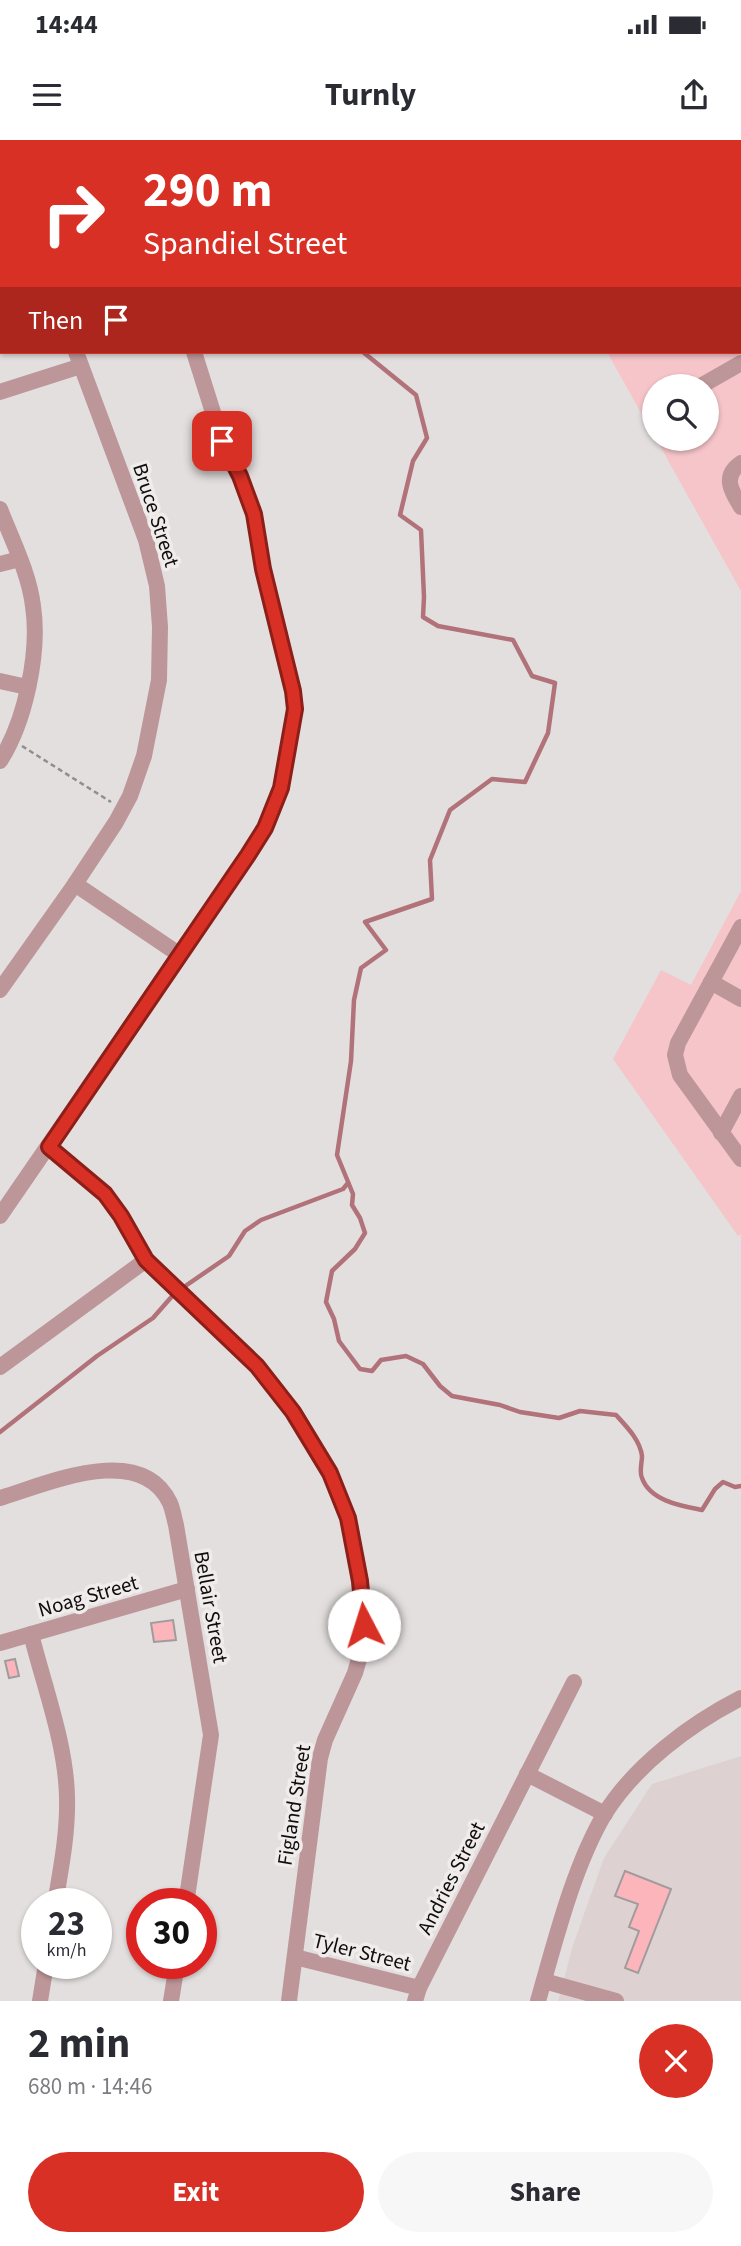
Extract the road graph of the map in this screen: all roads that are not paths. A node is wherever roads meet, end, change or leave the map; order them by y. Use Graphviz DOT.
graph roads {
  1 [pos="195,354"];
  2 [pos="78,359"];
  3 [pos="741,363"];
  4 [pos="719,376"];
  5 [pos="0,392"];
  6 [pos="741,463"];
  7 [pos="741,508"];
  8 [pos="0,509"];
  9 [pos="20,559"];
  10 [pos="0,564"];
  11 [pos="0,681"];
  12 [pos="27,687"];
  13 [pos="0,761"];
  14 [pos="75,884"];
  15 [pos="741,927"];
  16 [pos="180,955"];
  17 [pos="711,982"];
  18 [pos="0,990"];
  19 [pos="741,999"];
  20 [pos="741,1096"];
  21 [pos="721,1133"];
  22 [pos="49,1147"];
  23 [pos="741,1159"];
  24 [pos="0,1216"];
  25 [pos="146,1260"];
  26 [pos="0,1367"];
  27 [pos="0,1498"];
  28 [pos="187,1590"];
  29 [pos="31,1634"];
  30 [pos="0,1643"];
  31 [pos="574,1682"];
  32 [pos="741,1698"];
  33 [pos="527,1774"];
  34 [pos="605,1814"];
  35 [pos="58,1888"];
  36 [pos="188,1888"];
  37 [pos="295,1957"];
  38 [pos="44,1979"];
  39 [pos="175,1979"];
  40 [pos="544,1981"];
  41 [pos="417,1994"];
  42 [pos="40,2001"];
  43 [pos="172,2001"];
  44 [pos="289,2001"];
  45 [pos="538,2001"];
  46 [pos="617,2001"];
  1 -- 16 [label="street"];
  2 -- 5 [label="street"];
  2 -- 14 [label="street, Bruce Street"];
  3 -- 4 [label="street"];
  6 -- 7 [label="street"];
  8 -- 9 [label="street"];
  9 -- 10 [label="street"];
  9 -- 12 [label="street"];
  11 -- 12 [label="street"];
  12 -- 13 [label="street"];
  14 -- 16 [label="street"];
  14 -- 18 [label="street, Bruce Street"];
  15 -- 17 [label="street"];
  16 -- 22 [label="street"];
  17 -- 19 [label="street"];
  17 -- 21 [label="street"];
  20 -- 21 [label="street"];
  21 -- 23 [label="street"];
  22 -- 24 [label="street"];
  22 -- 25 [label="street, Figland Street"];
  25 -- 26 [label="street"];
  25 -- 37 [label="street, Figland Street"];
  27 -- 28 [label="street, Bellair Street"];
  28 -- 29 [label="street, Noag Street"];
  28 -- 36 [label="street, Bellair Street"];
  29 -- 30 [label="street, Noag Street"];
  29 -- 35 [label="street"];
  31 -- 33 [label="street, Andries Street"];
  32 -- 34 [label="street"];
  33 -- 34 [label="street"];
  33 -- 41 [label="street, Andries Street"];
  34 -- 40 [label="street"];
  37 -- 41 [label="street, Tyler Street"];
  37 -- 44 [label="street, Figland Street"];
  38 -- 42 [label="street"];
  39 -- 43 [label="street"];
  40 -- 45 [label="street"];
  40 -- 46 [label="street"];
}
